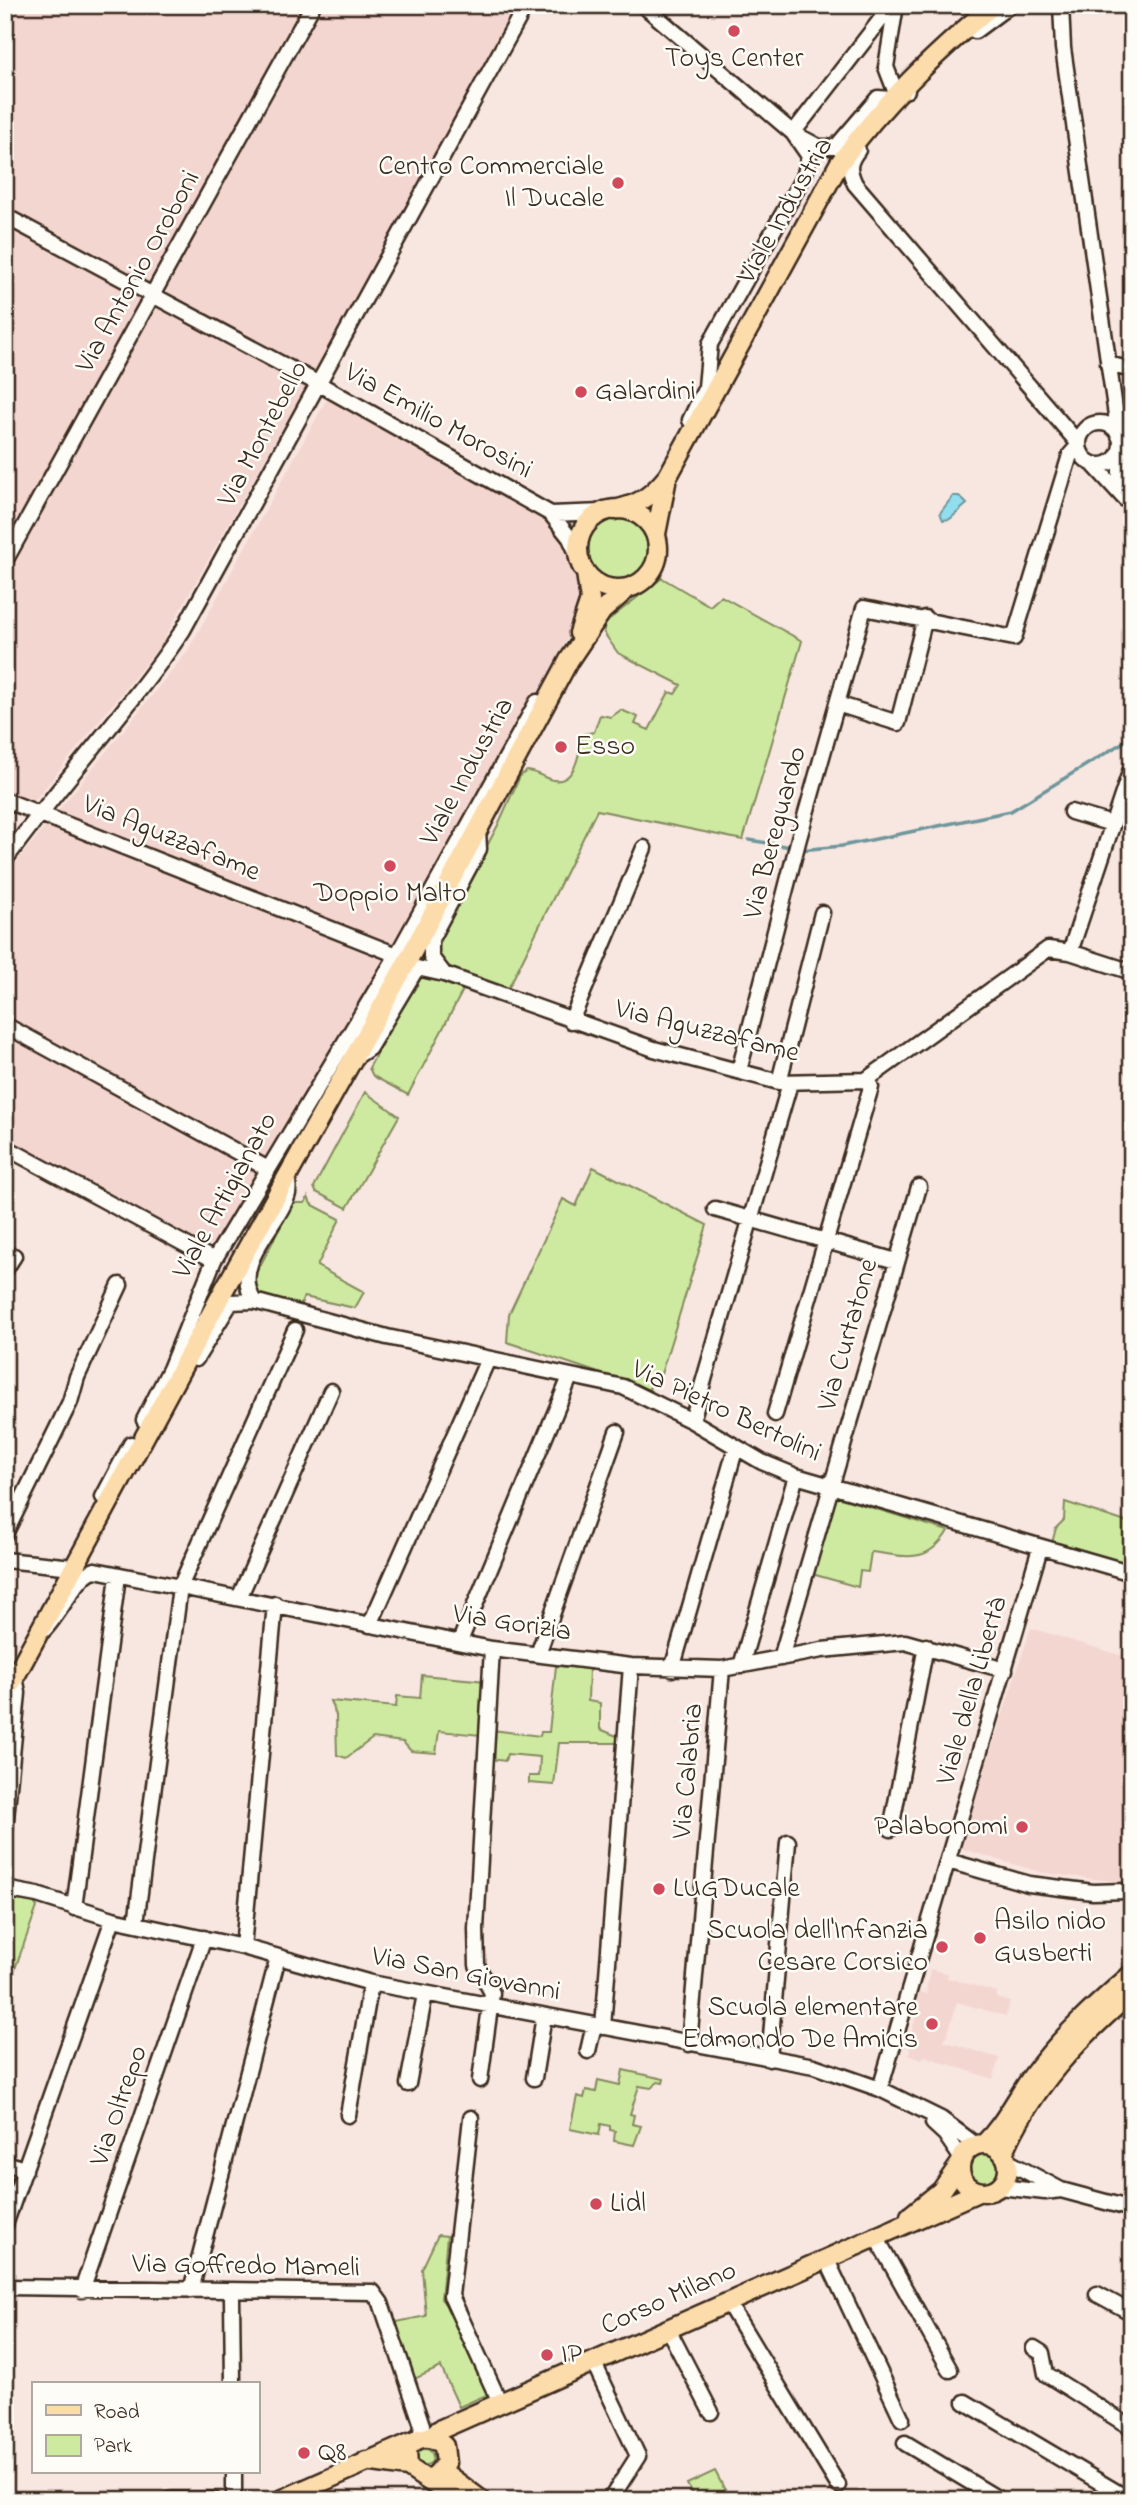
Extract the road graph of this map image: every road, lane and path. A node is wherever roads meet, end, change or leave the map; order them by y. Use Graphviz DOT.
graph roads {
  1 [pos="313,5"];
  2 [pos="526,5"];
  3 [pos="643,5"];
  4 [pos="894,5"];
  5 [pos="993,5"];
  6 [pos="1010,5"];
  7 [pos="1057,8"];
  8 [pos="893,96"];
  9 [pos="867,126"];
  10 [pos="793,133"];
  11 [pos="855,184"];
  12 [pos="5,216"];
  13 [pos="154,296"];
  14 [pos="746,333"];
  15 [pos="1108,364"];
  16 [pos="1132,370"];
  17 [pos="319,384"];
  18 [pos="1109,385"];
  19 [pos="1057,418"];
  20 [pos="1094,424"];
  21 [pos="1120,442"];
  22 [pos="1078,445"];
  23 [pos="1090,463"];
  24 [pos="668,476"];
  25 [pos="1065,476"];
  26 [pos="1132,506"];
  27 [pos="608,511"];
  28 [pos="551,514"];
  29 [pos="656,534"];
  30 [pos="5,561"];
  31 [pos="583,566"];
  32 [pos="628,588"];
  33 [pos="586,615"];
  34 [pos="925,618"];
  35 [pos="569,660"];
  36 [pos="837,704"];
  37 [pos="1130,772"];
  38 [pos="5,800"];
  39 [pos="1071,811"];
  40 [pos="39,813"];
  41 [pos="1112,824"];
  42 [pos="478,830"];
  43 [pos="643,848"];
  44 [pos="5,860"];
  45 [pos="822,913"];
  46 [pos="1070,952"];
  47 [pos="402,959"];
  48 [pos="1132,972"];
  49 [pos="444,974"];
  50 [pos="571,1021"];
  51 [pos="5,1025"];
  52 [pos="352,1059"];
  53 [pos="739,1071"];
  54 [pos="866,1080"];
  55 [pos="785,1082"];
  56 [pos="5,1147"];
  57 [pos="268,1169"];
  58 [pos="288,1175"];
  59 [pos="919,1187"];
  60 [pos="715,1209"];
  61 [pos="749,1220"];
  62 [pos="826,1240"];
  63 [pos="14,1256"];
  64 [pos="214,1260"];
  65 [pos="896,1261"];
  66 [pos="5,1270"];
  67 [pos="120,1285"];
  68 [pos="254,1301"];
  69 [pos="295,1331"];
  70 [pos="488,1359"];
  71 [pos="570,1377"];
  72 [pos="331,1391"];
  73 [pos="163,1402"];
  74 [pos="775,1414"];
  75 [pos="692,1421"];
  76 [pos="617,1432"];
  77 [pos="736,1447"];
  78 [pos="132,1458"];
  79 [pos="796,1476"];
  80 [pos="830,1487"];
  81 [pos="5,1534"];
  82 [pos="85,1546"];
  83 [pos="1040,1548"];
  84 [pos="5,1560"];
  85 [pos="74,1567"];
  86 [pos="95,1570"];
  87 [pos="1132,1573"];
  88 [pos="118,1576"];
  89 [pos="180,1587"];
  90 [pos="239,1598"];
  91 [pos="275,1604"];
  92 [pos="370,1625"];
  93 [pos="36,1637"];
  94 [pos="460,1641"];
  95 [pos="926,1646"];
  96 [pos="492,1649"];
  97 [pos="538,1654"];
  98 [pos="781,1658"];
  99 [pos="741,1665"];
  100 [pos="631,1666"];
  101 [pos="672,1669"];
  102 [pos="722,1669"];
  103 [pos="1005,1670"];
  104 [pos="15,1676"];
  105 [pos="5,1695"];
  106 [pos="5,1829"];
  107 [pos="891,1829"];
  108 [pos="788,1842"];
  109 [pos="948,1861"];
  110 [pos="5,1889"];
  111 [pos="1126,1891"];
  112 [pos="74,1908"];
  113 [pos="113,1919"];
  114 [pos="136,1923"];
  115 [pos="204,1938"];
  116 [pos="243,1947"];
  117 [pos="278,1957"];
  118 [pos="1132,1974"];
  119 [pos="371,1983"];
  120 [pos="1132,1992"];
  121 [pos="425,1994"];
  122 [pos="488,2004"];
  123 [pos="544,2016"];
  124 [pos="599,2026"];
  125 [pos="689,2044"];
  126 [pos="588,2051"];
  127 [pos="769,2059"];
  128 [pos="534,2078"];
  129 [pos="480,2080"];
  130 [pos="408,2084"];
  131 [pos="880,2089"];
  132 [pos="916,2108"];
  133 [pos="348,2115"];
  134 [pos="471,2118"];
  135 [pos="980,2145"];
  136 [pos="1005,2157"];
  137 [pos="5,2162"];
  138 [pos="961,2162"];
  139 [pos="25,2170"];
  140 [pos="1000,2187"];
  141 [pos="1061,2190"];
  142 [pos="978,2192"];
  143 [pos="1132,2209"];
  144 [pos="901,2224"];
  145 [pos="5,2225"];
  146 [pos="875,2235"];
  147 [pos="826,2258"];
  148 [pos="5,2287"];
  149 [pos="82,2290"];
  150 [pos="191,2290"];
  151 [pos="1097,2294"];
  152 [pos="232,2298"];
  153 [pos="728,2303"];
  154 [pos="1132,2313"];
  155 [pos="668,2329"];
  156 [pos="1034,2348"];
  157 [pos="593,2361"];
  158 [pos="950,2370"];
  159 [pos="233,2382"];
  160 [pos="965,2402"];
  161 [pos="500,2403"];
  162 [pos="711,2412"];
  163 [pos="902,2419"];
  164 [pos="1132,2428"];
  165 [pos="426,2441"];
  166 [pos="905,2443"];
  167 [pos="366,2461"];
  168 [pos="408,2467"];
  169 [pos="442,2471"];
  170 [pos="234,2474"];
  171 [pos="424,2478"];
  172 [pos="838,2485"];
  173 [pos="169,2500"];
  174 [pos="214,2500"];
  175 [pos="234,2500"];
  176 [pos="281,2500"];
  177 [pos="459,2500"];
  178 [pos="481,2500"];
  179 [pos="610,2500"];
  180 [pos="1000,2500"];
  181 [pos="1130,2500"];
  1 -- 13 [label="street, Via Antonio Oroboni"];
  2 -- 17 [label="street, Via Montebello"];
  3 -- 10 [label="street"];
  4 -- 8 [label="street"];
  4 -- 10 [label="street"];
  5 -- 8 [label="main road, Viale Industria"];
  6 -- 8 [label="street"];
  7 -- 15 [label="street"];
  8 -- 9 [label="main road, Viale Industria"];
  8 -- 10 [label="street"];
  9 -- 11 [label="street"];
  9 -- 14 [label="main road, Viale Industria"];
  10 -- 24 [label="street"];
  11 -- 14 [label="street"];
  11 -- 19 [label="street"];
  12 -- 13 [label="street, Via Emilio Morosini"];
  13 -- 17 [label="street, Via Emilio Morosini"];
  13 -- 30 [label="street, Via Antonio Oroboni"];
  14 -- 24 [label="main road, Viale Industria"];
  15 -- 16 [label="street"];
  15 -- 18 [label="street"];
  17 -- 28 [label="street, Via Emilio Morosini"];
  17 -- 40 [label="street, Via Montebello"];
  18 -- 20 [label="street"];
  18 -- 21 [label="street"];
  19 -- 20 [label="street"];
  19 -- 22 [label="street"];
  20 -- 21 [label="street"];
  20 -- 22 [label="street"];
  21 -- 23 [label="street"];
  21 -- 26 [label="street"];
  22 -- 23 [label="street"];
  22 -- 25 [label="street"];
  23 -- 25 [label="street"];
  23 -- 26 [label="street"];
  24 -- 27 [label="main road, Viale Industria"];
  24 -- 29 [label="main road, Viale Industria"];
  25 -- 34 [label="street"];
  27 -- 28 [label="street, Via Emilio Morosini"];
  27 -- 29 [label="main road"];
  27 -- 31 [label="main road, Viale Industria"];
  28 -- 31 [label="street, Via Emilio Morosini"];
  29 -- 32 [label="main road, Viale Industria"];
  31 -- 32 [label="main road"];
  31 -- 33 [label="main road, Viale Industria"];
  32 -- 35 [label="main road, Viale Industria"];
  33 -- 35 [label="main road, Viale Industria"];
  33 -- 47 [label="street, Viale Industria"];
  34 -- 36 [label="street, Via Bereguardo"];
  34 -- 36 [label="street"];
  35 -- 42 [label="main road, Viale Industria"];
  36 -- 53 [label="street, Via Bereguardo"];
  37 -- 41 [label="street"];
  38 -- 40 [label="street, Via Aguzzafame"];
  39 -- 41 [label="street"];
  40 -- 44 [label="street, Via Montebello"];
  40 -- 47 [label="street, Via Aguzzafame"];
  41 -- 46 [label="street"];
  42 -- 47 [label="main road, Viale Industria"];
  42 -- 49 [label="street"];
  43 -- 50 [label="street"];
  45 -- 55 [label="street"];
  46 -- 48 [label="street"];
  46 -- 54 [label="street"];
  47 -- 52 [label="main road, Viale Artigianato"];
  47 -- 57 [label="street, Viale Artigianato"];
  49 -- 50 [label="street, Via Aguzzafame"];
  49 -- 52 [label="street, Via Aguzzafame"];
  50 -- 53 [label="street, Via Aguzzafame"];
  51 -- 57 [label="street"];
  52 -- 58 [label="main road, Viale Artigianato"];
  53 -- 55 [label="street, Via Aguzzafame"];
  54 -- 55 [label="street, Via Aguzzafame"];
  54 -- 62 [label="street"];
  55 -- 61 [label="street"];
  56 -- 64 [label="street"];
  57 -- 64 [label="street, Viale Artigianato"];
  58 -- 68 [label="street"];
  58 -- 73 [label="main road, Viale Artigianato"];
  59 -- 65 [label="street, Via Curtatone"];
  60 -- 61 [label="street"];
  61 -- 62 [label="street"];
  61 -- 75 [label="street"];
  62 -- 65 [label="street"];
  62 -- 74 [label="street"];
  63 -- 66 [label="street"];
  64 -- 82 [label="street, Viale Artigianato"];
  65 -- 80 [label="street, Via Curtatone"];
  67 -- 81 [label="street"];
  68 -- 70 [label="street, Via Pietro Bertolini"];
  68 -- 73 [label="street"];
  69 -- 89 [label="street"];
  70 -- 71 [label="street, Via Pietro Bertolini"];
  70 -- 92 [label="street"];
  71 -- 75 [label="street, Via Pietro Bertolini"];
  71 -- 94 [label="street"];
  72 -- 90 [label="street"];
  73 -- 78 [label="main road, Viale Artigianato"];
  75 -- 77 [label="street, Via Pietro Bertolini"];
  76 -- 97 [label="street"];
  77 -- 79 [label="street, Via Pietro Bertolini"];
  77 -- 101 [label="street"];
  78 -- 82 [label="main road, Viale Artigianato"];
  78 -- 86 [label="street"];
  79 -- 80 [label="street, Via Pietro Bertolini"];
  79 -- 99 [label="street"];
  80 -- 83 [label="street, Via Pietro Bertolini"];
  80 -- 98 [label="street, Via Curtatone"];
  82 -- 85 [label="main road, Viale Artigianato"];
  83 -- 87 [label="street, Via Pietro Bertolini"];
  83 -- 103 [label="street, Viale della Libertà"];
  84 -- 85 [label="street"];
  85 -- 93 [label="main road, Viale Artigianato"];
  86 -- 88 [label="street, Via Gorizia"];
  86 -- 93 [label="street"];
  88 -- 89 [label="street, Via Gorizia"];
  88 -- 112 [label="street"];
  89 -- 90 [label="street, Via Gorizia"];
  89 -- 114 [label="street"];
  90 -- 91 [label="street, Via Gorizia"];
  91 -- 92 [label="street, Via Gorizia"];
  91 -- 116 [label="street"];
  92 -- 94 [label="street, Via Gorizia"];
  93 -- 104 [label="main road, Viale Artigianato"];
  94 -- 96 [label="street, Via Gorizia"];
  95 -- 98 [label="street, Via Gorizia"];
  95 -- 103 [label="street, Via Gorizia"];
  95 -- 107 [label="street"];
  96 -- 97 [label="street, Via Gorizia"];
  96 -- 122 [label="street"];
  97 -- 100 [label="street, Via Gorizia"];
  98 -- 99 [label="street, Via Gorizia"];
  99 -- 102 [label="street, Via Gorizia"];
  100 -- 101 [label="street, Via Gorizia"];
  100 -- 124 [label="street"];
  101 -- 102 [label="street, Via Gorizia"];
  102 -- 125 [label="street, Via Calabria"];
  103 -- 109 [label="street, Viale della Libertà"];
  104 -- 105 [label="main road, Viale Artigianato"];
  104 -- 106 [label="street"];
  108 -- 127 [label="street"];
  109 -- 111 [label="street"];
  109 -- 131 [label="street, Viale della Libertà"];
  110 -- 112 [label="street, Via San Giovanni"];
  112 -- 113 [label="street, Via San Giovanni"];
  113 -- 114 [label="street, Via San Giovanni"];
  113 -- 139 [label="street"];
  114 -- 115 [label="street, Via San Giovanni"];
  115 -- 116 [label="street, Via San Giovanni"];
  115 -- 149 [label="street, Via Oltrepo"];
  116 -- 117 [label="street, Via San Giovanni"];
  117 -- 119 [label="street, Via San Giovanni"];
  117 -- 150 [label="street"];
  118 -- 135 [label="main road"];
  119 -- 121 [label="street, Via San Giovanni"];
  119 -- 133 [label="street"];
  120 -- 136 [label="main road"];
  121 -- 122 [label="street, Via San Giovanni"];
  121 -- 130 [label="street"];
  122 -- 123 [label="street, Via San Giovanni"];
  122 -- 129 [label="street"];
  123 -- 124 [label="street, Via San Giovanni"];
  123 -- 128 [label="street"];
  124 -- 125 [label="street, Via San Giovanni"];
  124 -- 126 [label="street"];
  125 -- 127 [label="street, Via San Giovanni"];
  127 -- 131 [label="street, Via San Giovanni"];
  131 -- 132 [label="street, Via San Giovanni"];
  132 -- 135 [label="street, Via San Giovanni"];
  132 -- 138 [label="street, Via San Giovanni"];
  134 -- 161 [label="street"];
  135 -- 136 [label="main road"];
  135 -- 138 [label="main road"];
  136 -- 140 [label="main road"];
  136 -- 141 [label="street"];
  137 -- 139 [label="street"];
  138 -- 142 [label="main road"];
  138 -- 144 [label="main road, Corso Milano"];
  139 -- 145 [label="street"];
  140 -- 141 [label="street"];
  140 -- 142 [label="main road"];
  141 -- 143 [label="street"];
  142 -- 144 [label="main road, Corso Milano"];
  144 -- 146 [label="main road, Corso Milano"];
  146 -- 147 [label="main road, Corso Milano"];
  146 -- 158 [label="street"];
  147 -- 153 [label="main road, Corso Milano"];
  147 -- 163 [label="street"];
  148 -- 149 [label="street, Via Goffredo Mameli"];
  149 -- 150 [label="street, Via Goffredo Mameli"];
  150 -- 165 [label="street, Via Goffredo Mameli"];
  151 -- 154 [label="street"];
  152 -- 159 [label="street"];
  153 -- 155 [label="main road, Corso Milano"];
  153 -- 172 [label="street"];
  155 -- 157 [label="main road, Corso Milano"];
  155 -- 162 [label="street"];
  156 -- 164 [label="street"];
  157 -- 161 [label="main road, Corso Milano"];
  157 -- 179 [label="street"];
  160 -- 181 [label="street"];
  161 -- 165 [label="main road, Corso Milano"];
  165 -- 167 [label="main road"];
  165 -- 168 [label="main road, Corso Milano"];
  165 -- 169 [label="main road, Corso Milano"];
  166 -- 180 [label="street"];
  167 -- 168 [label="main road"];
  167 -- 176 [label="main road"];
  168 -- 171 [label="main road"];
  169 -- 171 [label="main road"];
  169 -- 178 [label="main road"];
  170 -- 175 [label="street"];
  171 -- 177 [label="main road"];
  173 -- 174 [label="street"];
}
